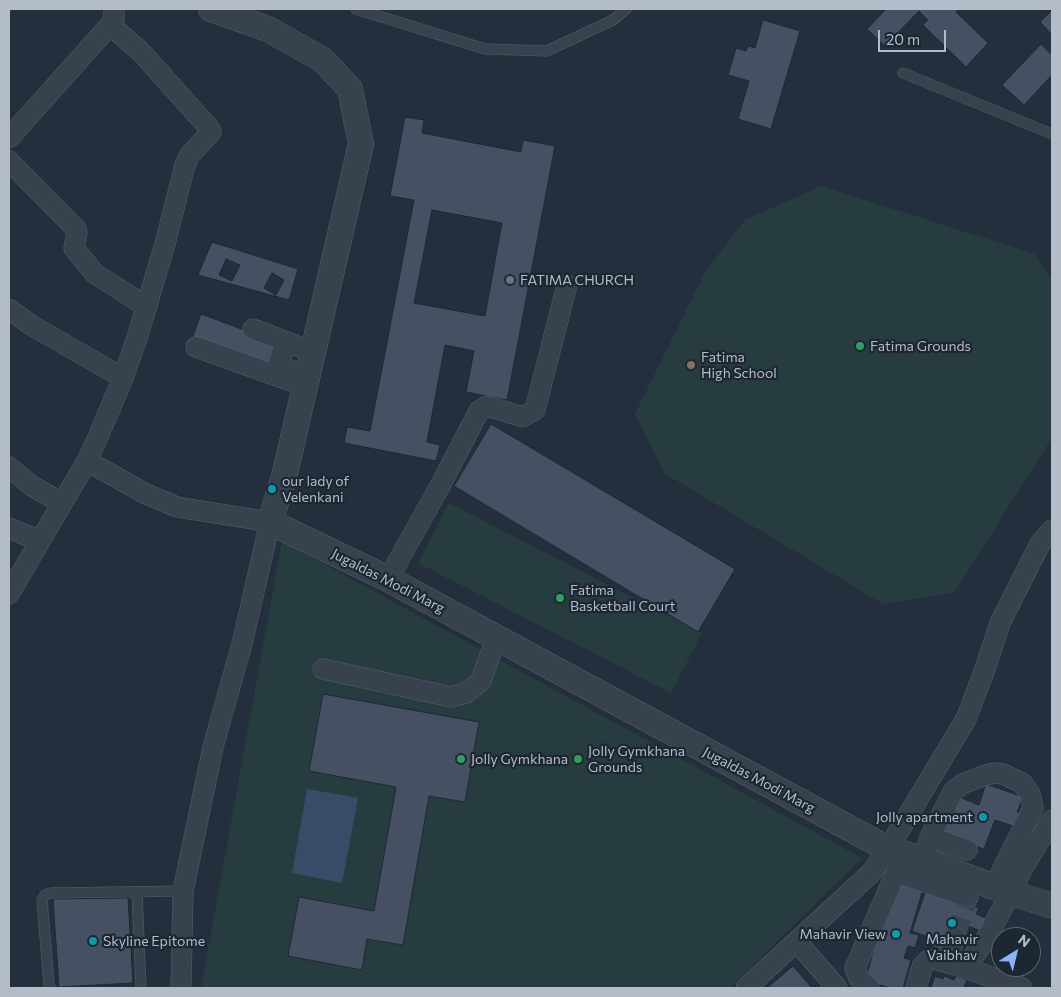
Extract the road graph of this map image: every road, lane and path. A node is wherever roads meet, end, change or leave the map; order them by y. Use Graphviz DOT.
graph roads {
  1 [pos="212,9"];
  2 [pos="356,9"];
  3 [pos="626,9"];
  4 [pos="112,17"];
  5 [pos="903,73"];
  6 [pos="1052,134"];
  7 [pos="9,138"];
  8 [pos="9,161"];
  9 [pos="567,285"];
  10 [pos="147,308"];
  11 [pos="9,309"];
  12 [pos="253,329"];
  13 [pos="286,342"];
  14 [pos="196,347"];
  15 [pos="313,352"];
  16 [pos="123,378"];
  17 [pos="306,381"];
  18 [pos="87,462"];
  19 [pos="9,467"];
  20 [pos="62,503"];
  21 [pos="270,522"];
  22 [pos="9,528"];
  23 [pos="1052,530"];
  24 [pos="40,541"];
  25 [pos="388,580"];
  26 [pos="9,594"];
  27 [pos="496,638"];
  28 [pos="322,669"];
  29 [pos="1052,820"];
  30 [pos="967,850"];
  31 [pos="908,854"];
  32 [pos="183,891"];
  33 [pos="983,891"];
  34 [pos="137,892"];
  35 [pos="1052,906"];
  36 [pos="955,937"];
  37 [pos="797,942"];
  38 [pos="956,966"];
  39 [pos="50,988"];
  40 [pos="141,988"];
  41 [pos="181,988"];
  42 [pos="746,988"];
  43 [pos="837,988"];
  44 [pos="869,988"];
  45 [pos="916,988"];
  46 [pos="1022,988"];
  1 -- 15 [label="street"];
  2 -- 3 [label="lane"];
  4 -- 7 [label="street"];
  4 -- 10 [label="street"];
  5 -- 6 [label="lane"];
  8 -- 10 [label="street"];
  9 -- 25 [label="street"];
  10 -- 16 [label="street"];
  11 -- 16 [label="street"];
  12 -- 13 [label="street"];
  13 -- 15 [label="street"];
  13 -- 17 [label="street"];
  14 -- 17 [label="street"];
  15 -- 17 [label="street"];
  16 -- 18 [label="street"];
  17 -- 21 [label="street"];
  18 -- 20 [label="street"];
  18 -- 21 [label="street"];
  19 -- 20 [label="street"];
  20 -- 24 [label="street"];
  21 -- 25 [label="street, Jugaldas Modi Marg"];
  21 -- 32 [label="street"];
  22 -- 24 [label="street"];
  23 -- 31 [label="street"];
  24 -- 26 [label="street"];
  25 -- 27 [label="street, Jugaldas Modi Marg"];
  27 -- 28 [label="street"];
  27 -- 31 [label="street, Jugaldas Modi Marg"];
  29 -- 33 [label="street"];
  30 -- 31 [label="street"];
  31 -- 33 [label="street, Jugaldas Modi Marg"];
  31 -- 33 [label="street"];
  31 -- 37 [label="street"];
  31 -- 44 [label="street"];
  32 -- 34 [label="lane"];
  32 -- 41 [label="street"];
  33 -- 35 [label="street, Jugaldas Modi Marg"];
  33 -- 38 [label="street"];
  34 -- 39 [label="lane"];
  34 -- 40 [label="lane"];
  36 -- 38 [label="street"];
  37 -- 42 [label="street"];
  37 -- 43 [label="street"];
  38 -- 45 [label="street"];
  38 -- 46 [label="street"];
}
